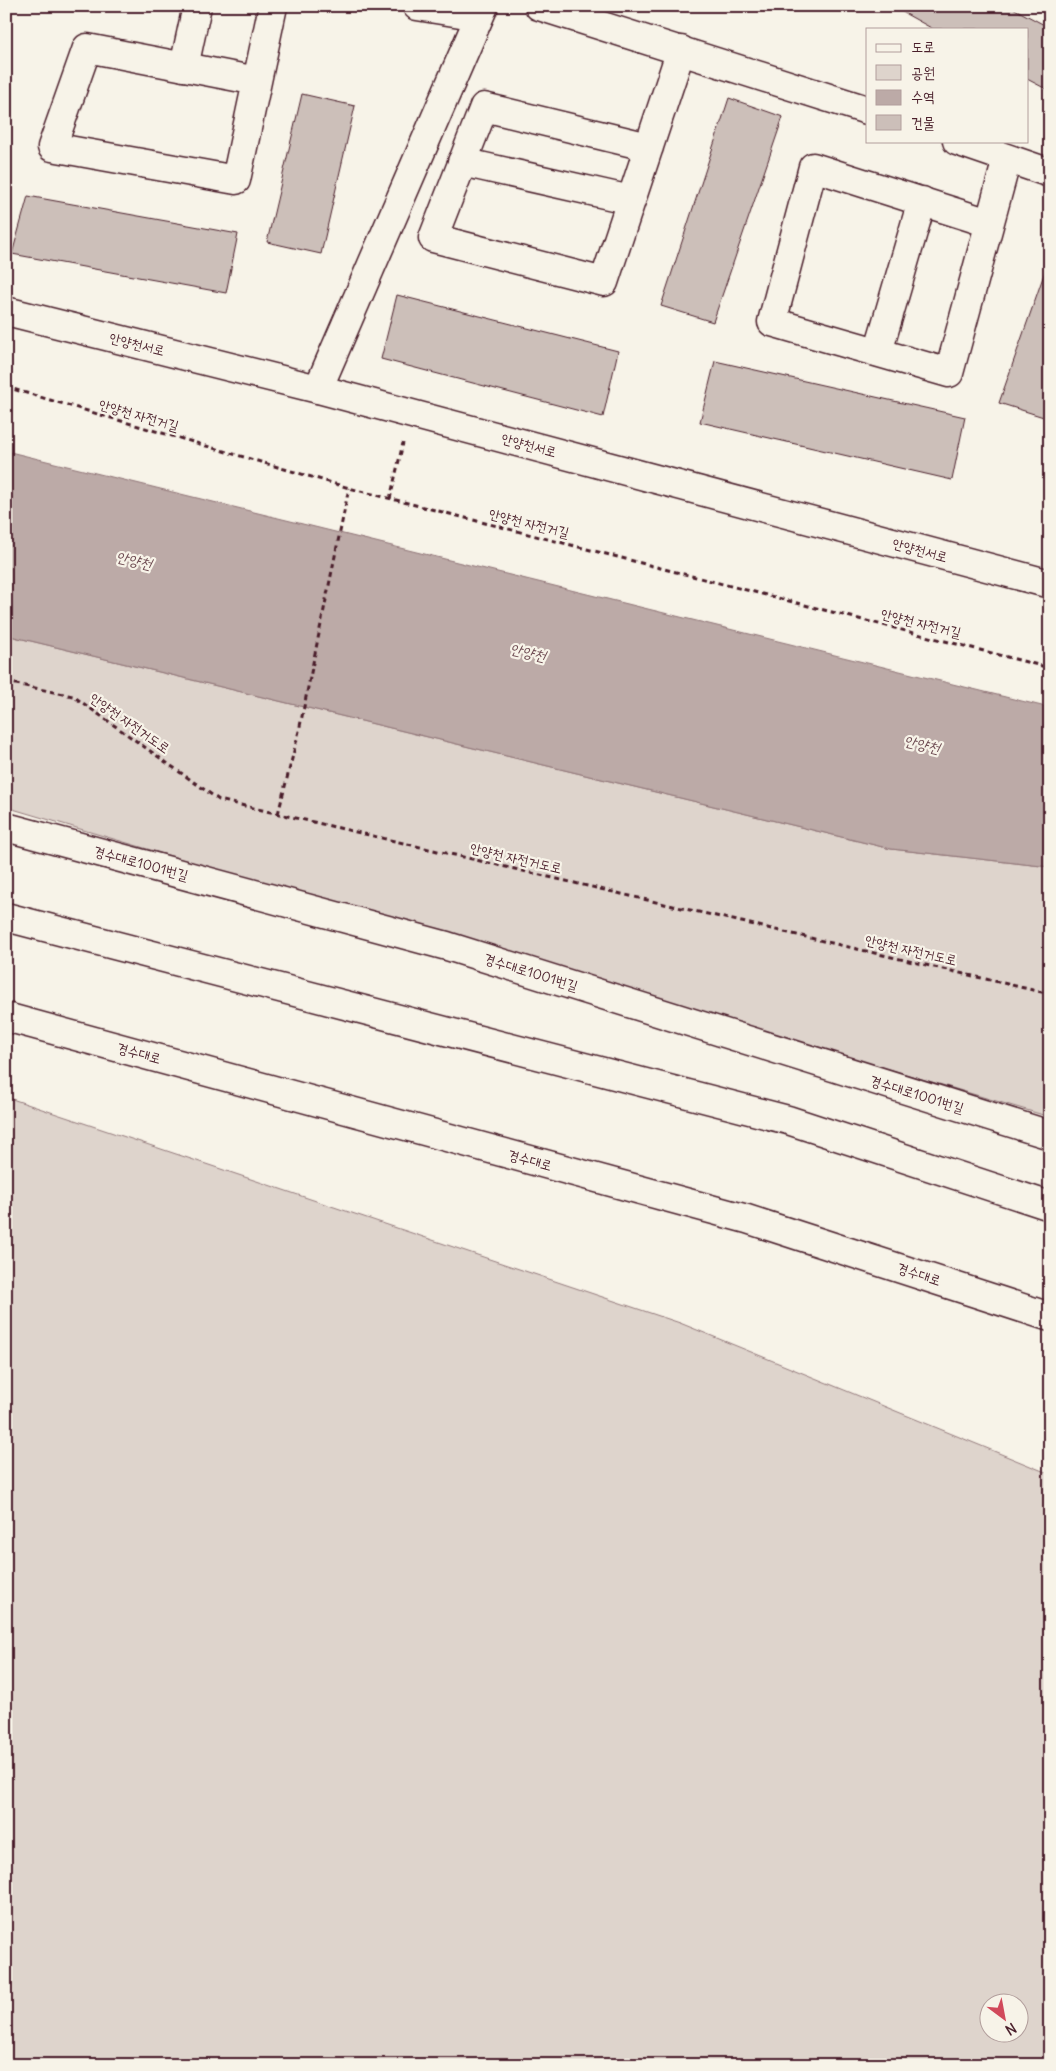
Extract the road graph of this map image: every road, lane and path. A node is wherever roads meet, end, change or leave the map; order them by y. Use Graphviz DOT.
graph roads {
  1 [pos="197,6"];
  2 [pos="273,6"];
  3 [pos="417,6"];
  4 [pos="539,6"];
  5 [pos="482,11"];
  6 [pos="681,50"];
  7 [pos="184,67"];
  8 [pos="257,81"];
  9 [pos="866,110"];
  10 [pos="960,142"];
  11 [pos="649,147"];
  12 [pos="1007,158"];
  13 [pos="462,162"];
  14 [pos="1050,174"];
  15 [pos="632,200"];
  16 [pos="922,201"];
  17 [pos="989,224"];
  18 [pos="6,312"];
  19 [pos="878,352"];
  20 [pos="6,388"];
  21 [pos="318,389"];
  22 [pos="410,414"];
  23 [pos="349,488"];
  24 [pos="390,499"];
  25 [pos="1050,584"];
  26 [pos="1050,668"];
  27 [pos="6,682"];
  28 [pos="278,814"];
  29 [pos="6,827"];
  30 [pos="6,917"];
  31 [pos="1050,994"];
  32 [pos="6,1017"];
  33 [pos="1050,1136"];
  34 [pos="1050,1206"];
  35 [pos="1050,1317"];
  1 -- 7 [label="street"];
  2 -- 8 [label="street"];
  3 -- 5 [label="street"];
  4 -- 6 [label="street"];
  5 -- 21 [label="street"];
  6 -- 9 [label="street"];
  6 -- 11 [label="street"];
  7 -- 8 [label="street"];
  7 -- 8 [label="street"];
  10 -- 12 [label="street"];
  11 -- 13 [label="street"];
  11 -- 15 [label="street"];
  12 -- 14 [label="street"];
  12 -- 17 [label="street"];
  13 -- 15 [label="street"];
  13 -- 15 [label="street"];
  16 -- 17 [label="street"];
  16 -- 19 [label="street"];
  16 -- 19 [label="street"];
  17 -- 19 [label="street"];
  18 -- 21 [label="street, 안양천서로"];
  20 -- 23 [label="path, 안양천 자전거길"];
  21 -- 22 [label="street, 안양천서로"];
  22 -- 24 [label="path"];
  22 -- 25 [label="street, 안양천서로"];
  23 -- 24 [label="path, 안양천 자전거길"];
  23 -- 28 [label="path"];
  24 -- 26 [label="path, 안양천 자전거길"];
  27 -- 28 [label="path, 안양천 자전거도로"];
  28 -- 31 [label="path, 안양천 자전거도로"];
  29 -- 33 [label="street, 경수대로1001번길"];
  30 -- 34 [label="street"];
  32 -- 35 [label="street, 경수대로"];
}
